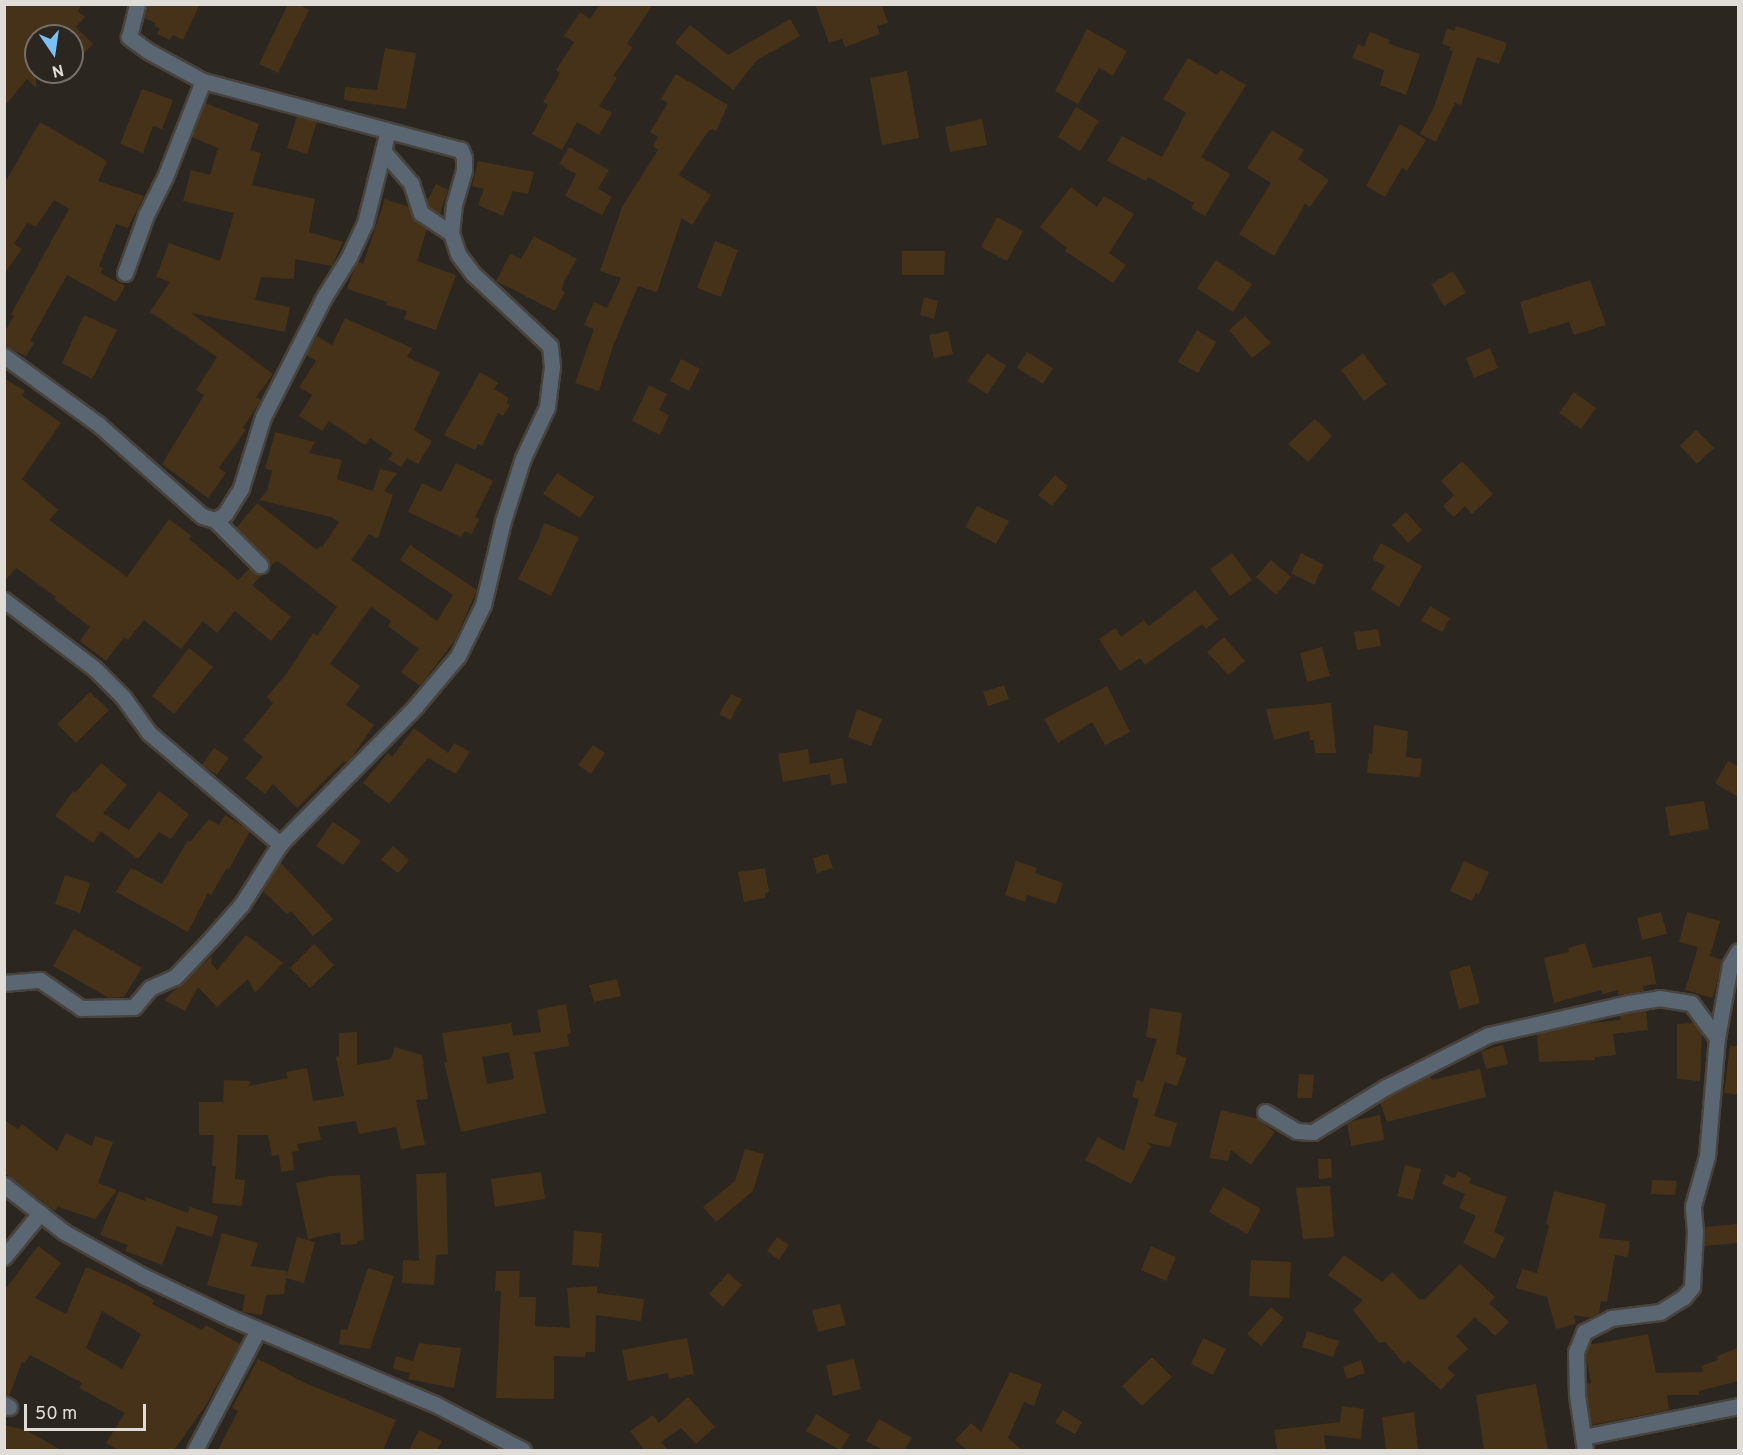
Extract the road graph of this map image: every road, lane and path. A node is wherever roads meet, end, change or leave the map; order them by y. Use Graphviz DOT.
graph roads {
  1 [pos="137,4"];
  2 [pos="203,81"];
  3 [pos="388,131"];
  4 [pos="383,151"];
  5 [pos="451,233"];
  6 [pos="126,273"];
  7 [pos="4,356"];
  8 [pos="215,520"];
  9 [pos="260,565"];
  10 [pos="4,600"];
  11 [pos="280,844"];
  12 [pos="1738,951"];
  13 [pos="4,983"];
  14 [pos="1717,1038"];
  15 [pos="1265,1112"];
  16 [pos="4,1185"];
  17 [pos="40,1213"];
  18 [pos="4,1257"];
  19 [pos="258,1330"];
  20 [pos="1738,1406"];
  21 [pos="1584,1444"];
  22 [pos="195,1450"];
  23 [pos="523,1450"];
  1 -- 2 [label="street"];
  2 -- 3 [label="street"];
  2 -- 6 [label="street"];
  3 -- 4 [label="street"];
  3 -- 5 [label="street"];
  4 -- 5 [label="street"];
  4 -- 8 [label="street"];
  5 -- 11 [label="street"];
  7 -- 8 [label="street"];
  8 -- 9 [label="street"];
  10 -- 11 [label="street"];
  11 -- 13 [label="street"];
  12 -- 14 [label="street"];
  14 -- 15 [label="street"];
  14 -- 21 [label="street"];
  16 -- 17 [label="street"];
  17 -- 18 [label="street"];
  17 -- 19 [label="street"];
  19 -- 22 [label="street"];
  19 -- 23 [label="street"];
  20 -- 21 [label="street"];
}
